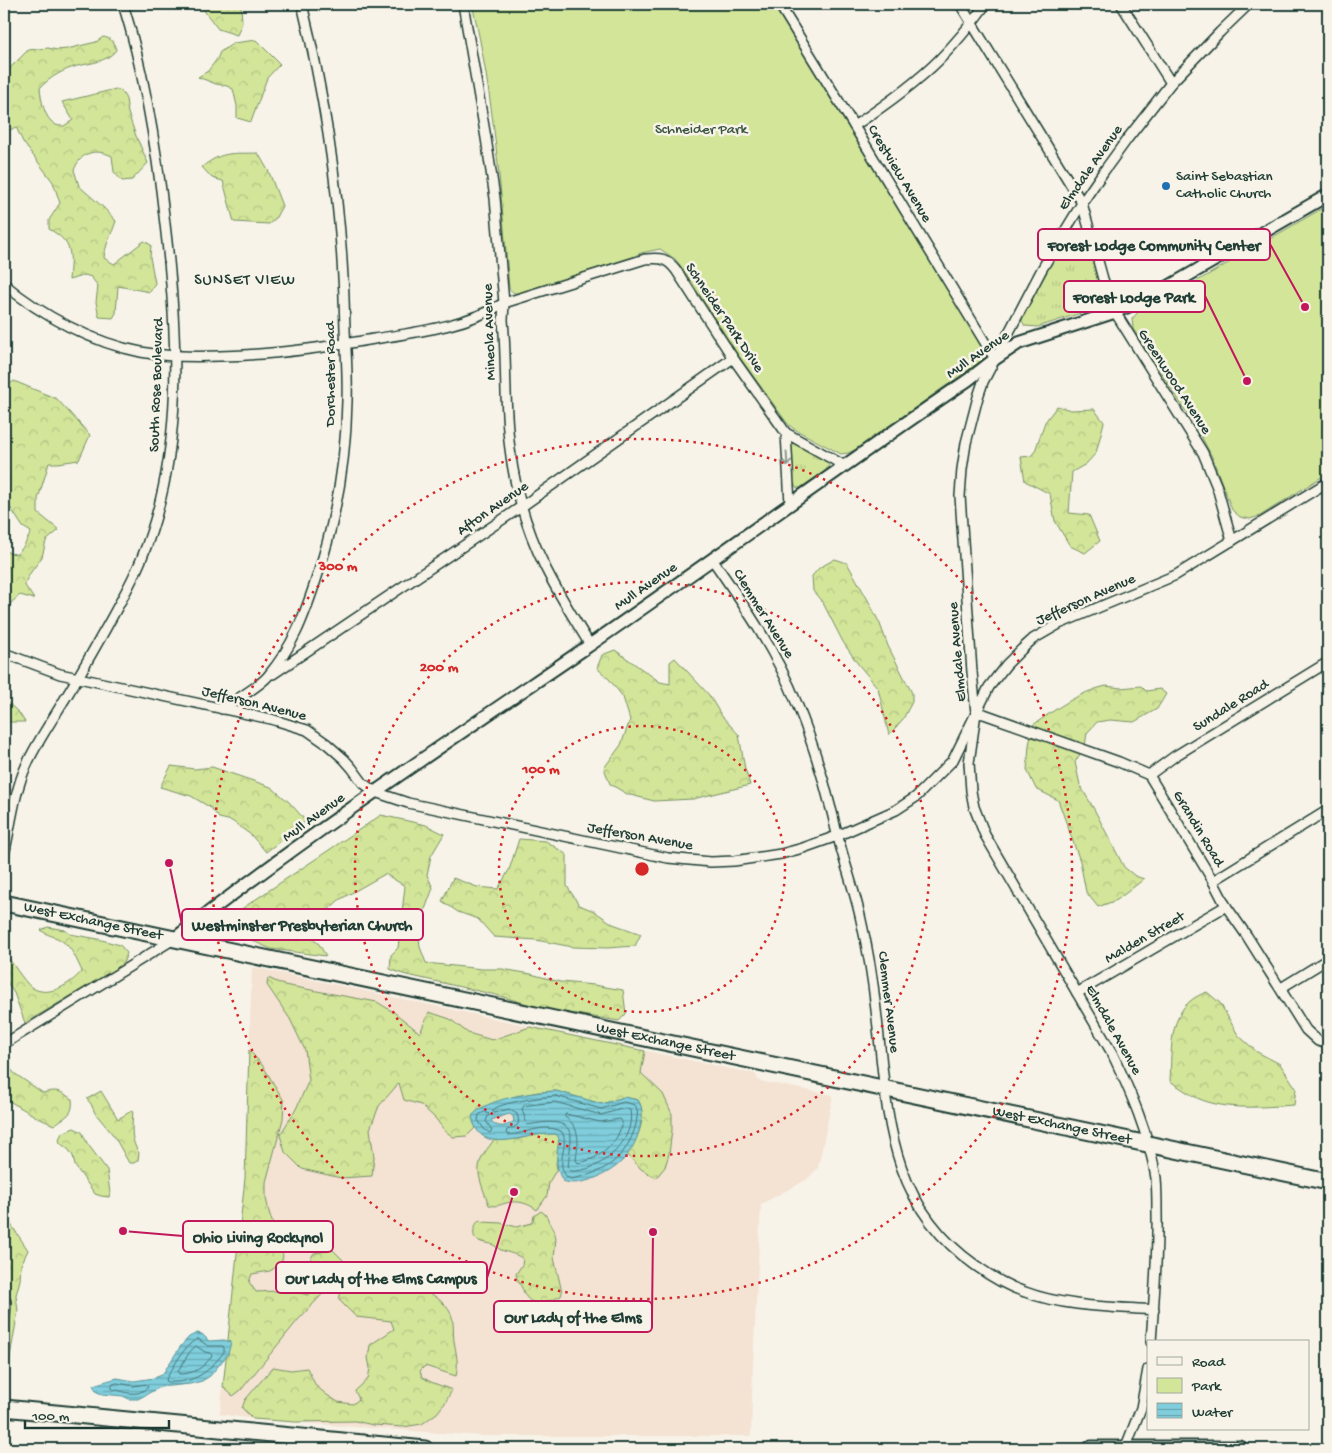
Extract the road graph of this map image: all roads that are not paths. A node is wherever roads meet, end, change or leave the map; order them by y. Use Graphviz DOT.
graph roads {
  1 [pos="123,4"];
  2 [pos="302,4"];
  3 [pos="463,4"];
  4 [pos="779,4"];
  5 [pos="960,4"];
  6 [pos="986,4"];
  7 [pos="1121,4"];
  8 [pos="1249,4"];
  9 [pos="972,23"];
  10 [pos="1171,83"];
  11 [pos="854,126"];
  12 [pos="1328,195"];
  13 [pos="1082,203"];
  14 [pos="4,284"];
  15 [pos="504,303"];
  16 [pos="1115,312"];
  17 [pos="346,344"];
  18 [pos="175,356"];
  19 [pos="733,358"];
  20 [pos="995,359"];
  21 [pos="786,434"];
  22 [pos="845,466"];
  23 [pos="1328,482"];
  24 [pos="790,504"];
  25 [pos="521,506"];
  26 [pos="1232,541"];
  27 [pos="712,559"];
  28 [pos="590,645"];
  29 [pos="4,653"];
  30 [pos="1328,662"];
  31 [pos="78,677"];
  32 [pos="266,679"];
  33 [pos="222,709"];
  34 [pos="976,713"];
  35 [pos="1148,775"];
  36 [pos="375,792"];
  37 [pos="1328,810"];
  38 [pos="837,836"];
  39 [pos="4,855"];
  40 [pos="1213,881"];
  41 [pos="4,903"];
  42 [pos="1226,906"];
  43 [pos="174,939"];
  44 [pos="1328,959"];
  45 [pos="1281,988"];
  46 [pos="1077,993"];
  47 [pos="4,1044"];
  48 [pos="1328,1044"];
  49 [pos="884,1088"];
  50 [pos="1148,1144"];
  51 [pos="1328,1182"];
  52 [pos="6,1302"];
  53 [pos="1154,1310"];
  54 [pos="4,1331"];
  55 [pos="1150,1340"];
  56 [pos="1147,1375"];
  57 [pos="4,1408"];
  58 [pos="424,1449"];
  59 [pos="1091,1449"];
  60 [pos="1126,1449"];
  61 [pos="1229,1449"];
  62 [pos="1240,1449"];
  1 -- 18 [label="street, South Rose Boulevard"];
  2 -- 17 [label="street, Dorchester Road"];
  3 -- 15 [label="street, Mineola Avenue"];
  4 -- 11 [label="street, Crestview Avenue"];
  5 -- 9 [label="street, Greenwood Avenue"];
  6 -- 9 [label="street"];
  7 -- 10 [label="street"];
  8 -- 10 [label="street, Elmdale Avenue"];
  9 -- 11 [label="street"];
  9 -- 13 [label="street, Greenwood Avenue"];
  10 -- 13 [label="street, Elmdale Avenue"];
  11 -- 20 [label="street, Crestview Avenue"];
  12 -- 16 [label="street, Mull Avenue"];
  13 -- 16 [label="street, Greenwood Avenue"];
  13 -- 20 [label="street, Elmdale Avenue"];
  14 -- 18 [label="street"];
  15 -- 17 [label="street"];
  15 -- 19 [label="street, Schneider Park Drive"];
  15 -- 25 [label="street, Mineola Avenue"];
  16 -- 20 [label="street, Mull Avenue"];
  16 -- 26 [label="street, Greenwood Avenue"];
  17 -- 18 [label="street"];
  17 -- 32 [label="street, Dorchester Road"];
  18 -- 31 [label="street, South Rose Boulevard"];
  19 -- 21 [label="street, Schneider Park Drive"];
  19 -- 25 [label="street, Afton Avenue"];
  20 -- 22 [label="street, Mull Avenue"];
  20 -- 34 [label="street, Elmdale Avenue"];
  21 -- 22 [label="street, Schneider Park Drive"];
  21 -- 24 [label="street, one-way"];
  22 -- 24 [label="street, Mull Avenue"];
  23 -- 26 [label="street, Jefferson Avenue"];
  24 -- 27 [label="street, Mull Avenue"];
  25 -- 28 [label="street, Mineola Avenue"];
  25 -- 32 [label="street, Afton Avenue"];
  26 -- 34 [label="street, Jefferson Avenue"];
  27 -- 28 [label="street, Mull Avenue"];
  27 -- 38 [label="street, Clemmer Avenue"];
  28 -- 36 [label="street, Mull Avenue"];
  29 -- 31 [label="street, Jefferson Avenue"];
  30 -- 35 [label="street, Sundale Road"];
  31 -- 33 [label="street, Jefferson Avenue"];
  31 -- 39 [label="street, South Rose Boulevard"];
  32 -- 33 [label="street, Dorchester Road"];
  33 -- 36 [label="street, Jefferson Avenue"];
  34 -- 35 [label="street"];
  34 -- 38 [label="street, Jefferson Avenue"];
  34 -- 46 [label="street, Elmdale Avenue"];
  35 -- 40 [label="street, Grandin Road"];
  36 -- 38 [label="street, Jefferson Avenue"];
  36 -- 43 [label="street, Mull Avenue"];
  37 -- 40 [label="street"];
  38 -- 49 [label="street, Clemmer Avenue"];
  40 -- 42 [label="street, Grandin Road"];
  41 -- 43 [label="main road, West Exchange Street"];
  42 -- 45 [label="street, Grandin Road"];
  42 -- 46 [label="street, Malden Street"];
  43 -- 47 [label="street, Mull Avenue"];
  43 -- 49 [label="main road, West Exchange Street"];
  44 -- 45 [label="street"];
  45 -- 48 [label="street, Grandin Road"];
  46 -- 50 [label="street, Elmdale Avenue"];
  49 -- 50 [label="main road, West Exchange Street"];
  49 -- 53 [label="street, Clemmer Avenue"];
  50 -- 51 [label="main road, West Exchange Street"];
  50 -- 53 [label="street, Elmdale Avenue"];
  52 -- 54 [label="street"];
  53 -- 55 [label="street, Elmdale Avenue"];
  56 -- 60 [label="street"];
  57 -- 58 [label="main road"];
  59 -- 60 [label="main road"];
  60 -- 61 [label="main road"];
  61 -- 62 [label="main road"];
}
